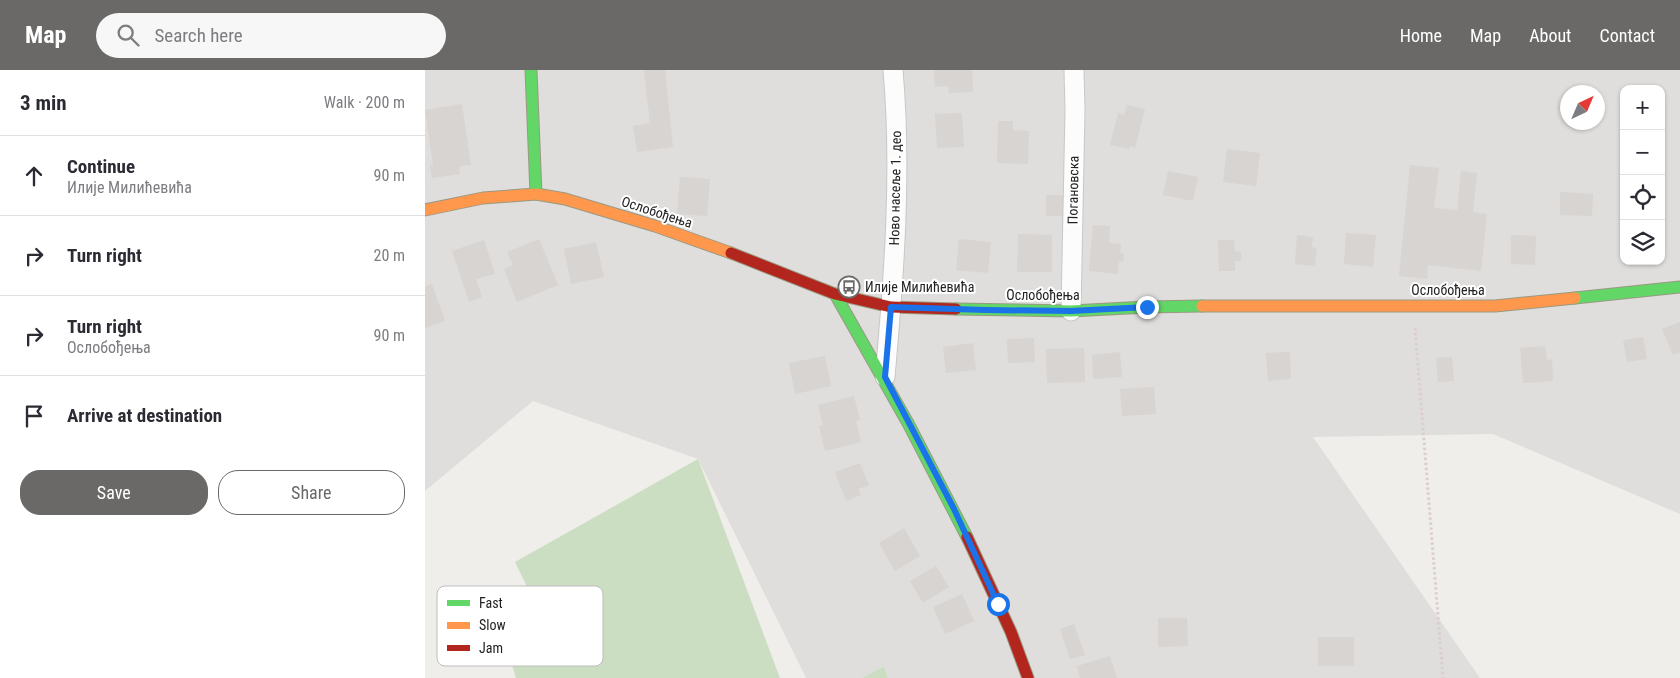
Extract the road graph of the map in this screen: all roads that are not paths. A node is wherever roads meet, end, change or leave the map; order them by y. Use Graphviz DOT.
graph roads {
  1 [pos="531,70"];
  2 [pos="893,70"];
  3 [pos="1074,70"];
  4 [pos="536,194"];
  5 [pos="425,210"];
  6 [pos="1680,287"];
  7 [pos="835,294"];
  8 [pos="891,307"];
  9 [pos="1071,311"];
  10 [pos="885,377"];
  11 [pos="1028,678"];
  1 -- 4 [label="street"];
  2 -- 8 [label="street, Ново насеље 1. део"];
  3 -- 9 [label="street, Погановска"];
  4 -- 5 [label="street, Ослобођења"];
  4 -- 7 [label="street, Ослобођења"];
  6 -- 9 [label="street, Ослобођења"];
  7 -- 8 [label="street, Ослобођења"];
  7 -- 10 [label="street"];
  8 -- 9 [label="street, Ослобођења"];
  8 -- 10 [label="street, Ново насеље 1. део"];
  10 -- 11 [label="street"];
}
